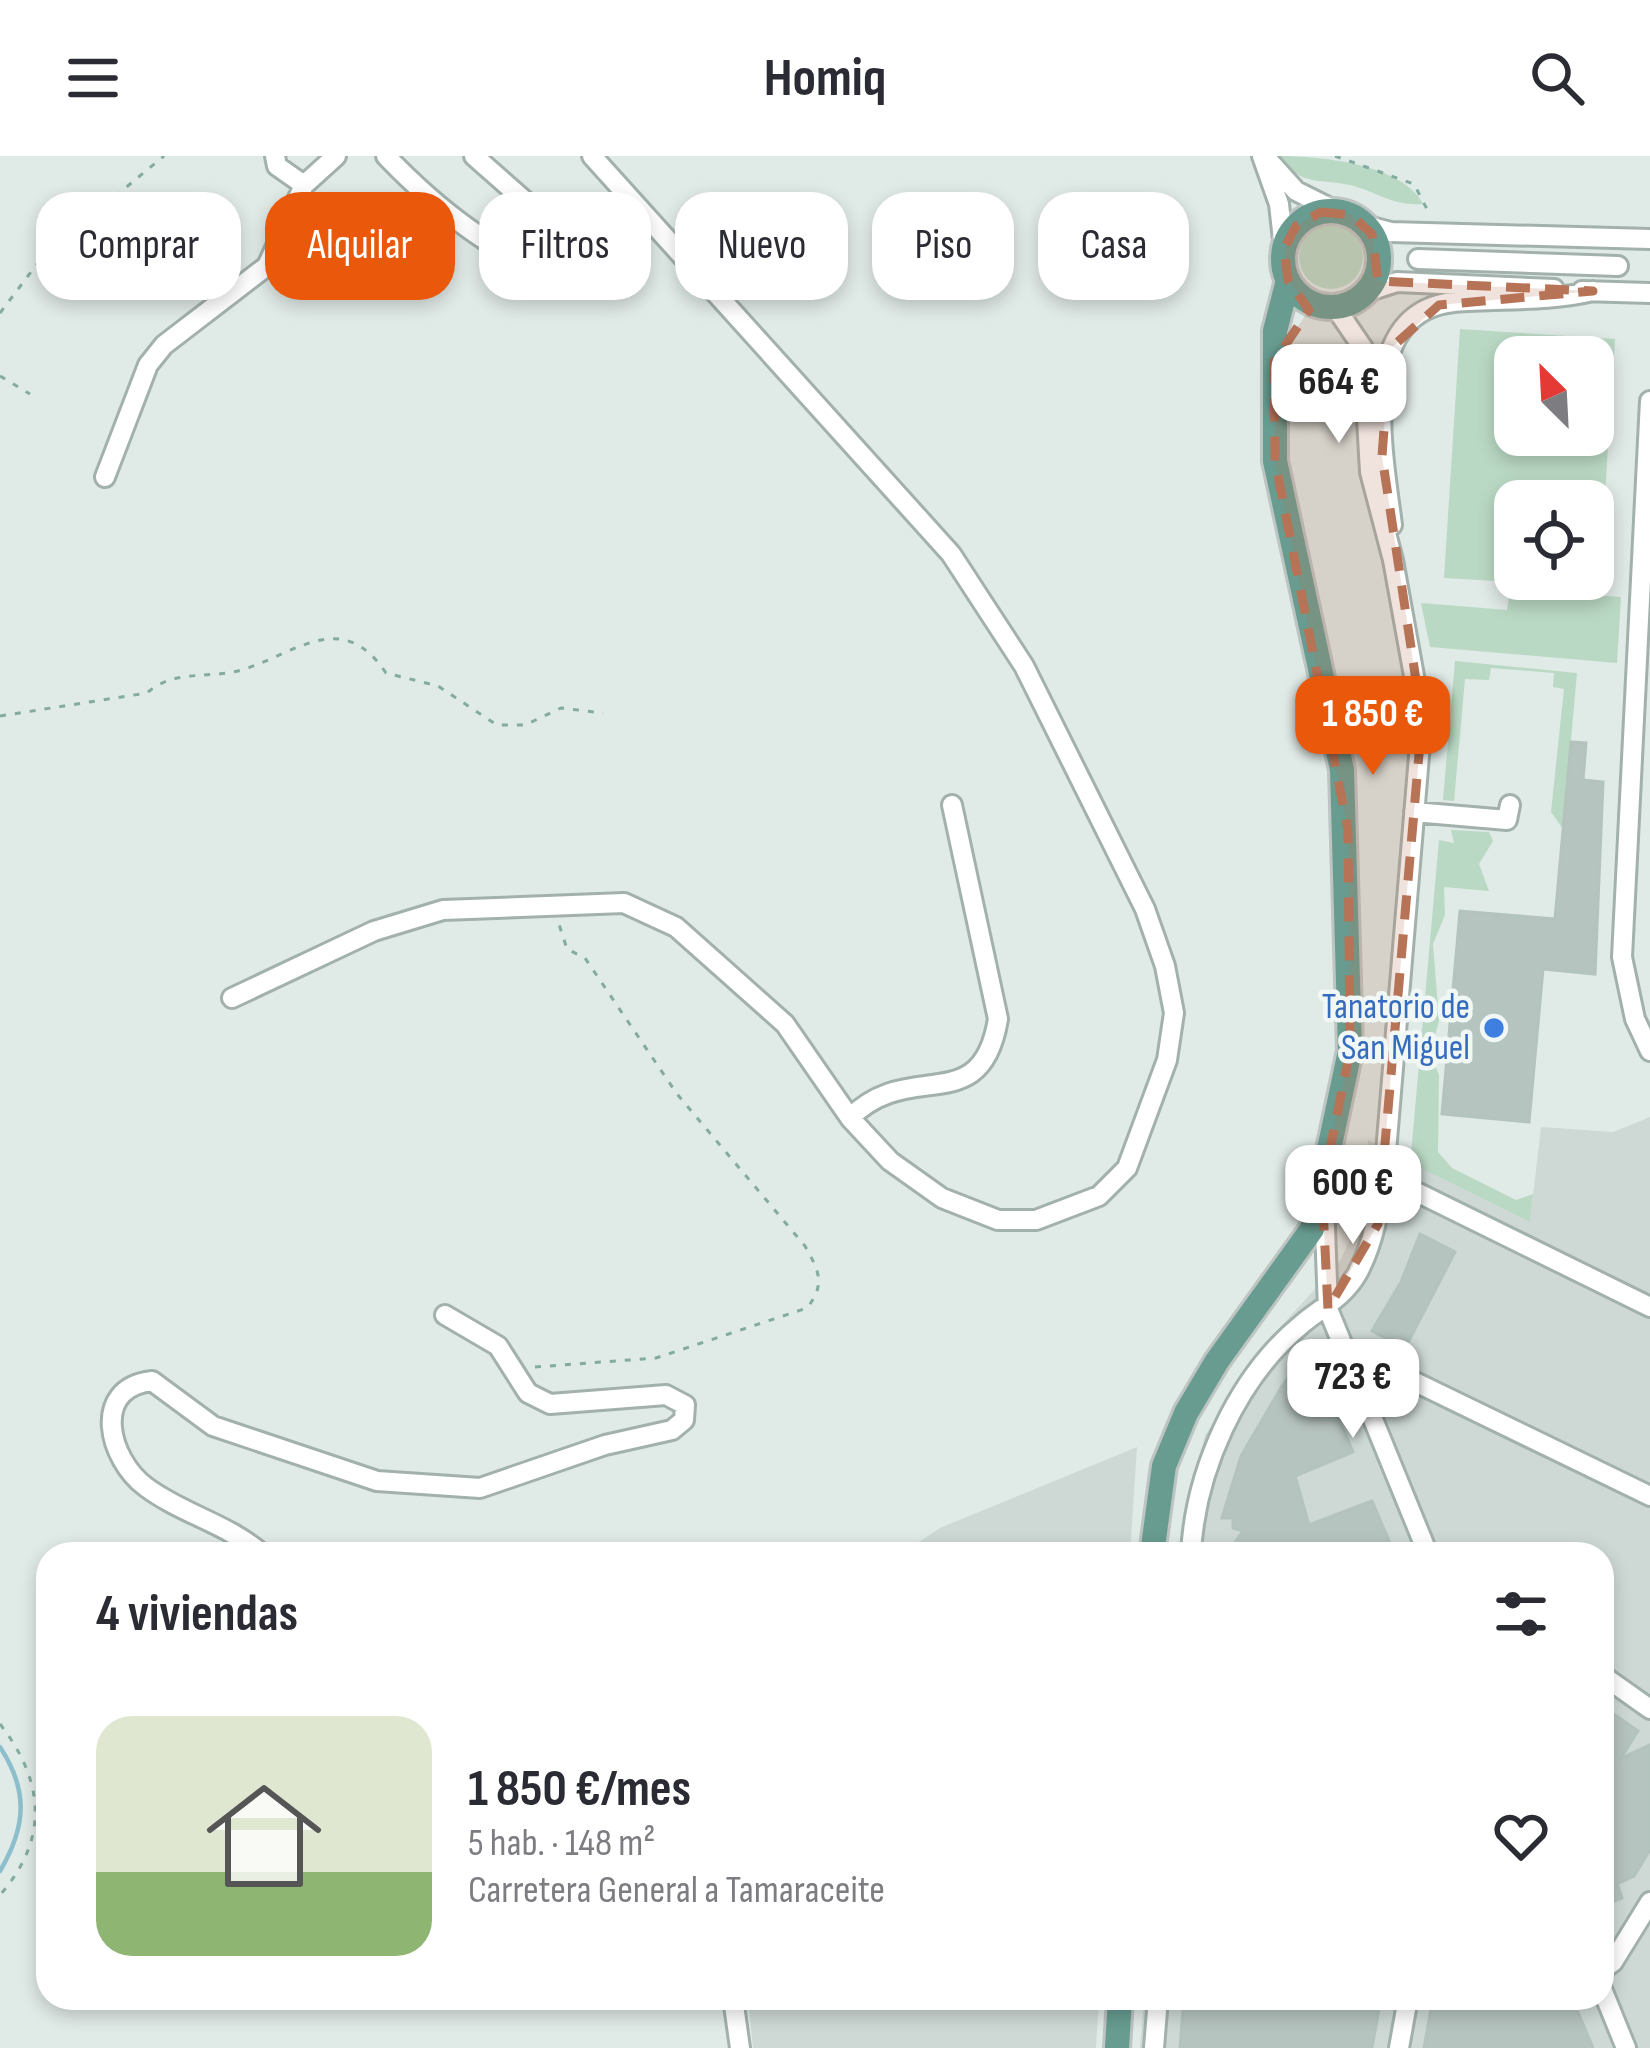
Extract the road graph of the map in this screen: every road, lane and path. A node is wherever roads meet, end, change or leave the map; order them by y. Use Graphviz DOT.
graph roads {
  1 [pos="164,156"];
  2 [pos="275,156"];
  3 [pos="336,156"];
  4 [pos="386,156"];
  5 [pos="474,156"];
  6 [pos="592,156"];
  7 [pos="1264,156"];
  8 [pos="1335,156"];
  9 [pos="304,185"];
  10 [pos="515,192"];
  11 [pos="625,192"];
  12 [pos="1336,211"];
  13 [pos="651,221"];
  14 [pos="1364,225"];
  15 [pos="1432,233"];
  16 [pos="479,234"];
  17 [pos="1650,239"];
  18 [pos="1284,249"];
  19 [pos="1418,259"];
  20 [pos="1618,266"];
  21 [pos="1288,280"];
  22 [pos="1369,291"];
  23 [pos="1593,291"];
  24 [pos="1650,293"];
  25 [pos="1335,308"];
  26 [pos="0,313"];
  27 [pos="1274,362"];
  28 [pos="0,376"];
  29 [pos="30,394"];
  30 [pos="1650,401"];
  31 [pos="105,477"];
  32 [pos="1393,560"];
  33 [pos="1642,664"];
  34 [pos="603,712"];
  35 [pos="0,716"];
  36 [pos="1510,805"];
  37 [pos="952,806"];
  38 [pos="1414,812"];
  39 [pos="558,906"];
  40 [pos="232,998"];
  41 [pos="1650,1051"];
  42 [pos="850,1118"];
  43 [pos="1384,1176"];
  44 [pos="1322,1188"];
  45 [pos="1650,1306"];
  46 [pos="1328,1309"];
  47 [pos="445,1315"];
  48 [pos="1348,1359"];
  49 [pos="519,1379"];
  50 [pos="1650,1496"];
  51 [pos="241,1542"];
  52 [pos="1155,1542"];
  53 [pos="1193,1542"];
  54 [pos="1423,1542"];
  55 [pos="1614,1684"];
  56 [pos="1650,1708"];
  57 [pos="0,1724"];
  58 [pos="0,1895"];
  59 [pos="1650,1902"];
  60 [pos="1614,1959"];
  61 [pos="735,2010"];
  62 [pos="1119,2010"];
  63 [pos="1156,2010"];
  64 [pos="1406,2010"];
  65 [pos="1610,2010"];
  66 [pos="740,2048"];
  67 [pos="1117,2048"];
  68 [pos="1154,2048"];
  69 [pos="1399,2048"];
  70 [pos="1625,2048"];
  1 -- 26 [label="path"];
  2 -- 9 [label="street"];
  3 -- 9 [label="street"];
  4 -- 16 [label="street"];
  5 -- 10 [label="street"];
  6 -- 11 [label="street"];
  7 -- 12 [label="street"];
  7 -- 18 [label="street"];
  8 -- 15 [label="path"];
  9 -- 31 [label="street"];
  12 -- 14 [label="main road"];
  12 -- 18 [label="main road"];
  13 -- 42 [label="street"];
  14 -- 15 [label="street"];
  14 -- 22 [label="main road"];
  15 -- 17 [label="street"];
  18 -- 21 [label="main road"];
  19 -- 20 [label="street"];
  21 -- 25 [label="main road"];
  21 -- 27 [label="main road"];
  22 -- 23 [label="street"];
  22 -- 25 [label="main road"];
  23 -- 24 [label="street"];
  23 -- 32 [label="street"];
  25 -- 27 [label="main road"];
  25 -- 32 [label="street"];
  27 -- 44 [label="main road"];
  28 -- 29 [label="path"];
  30 -- 33 [label="street"];
  32 -- 38 [label="street"];
  33 -- 41 [label="street"];
  34 -- 35 [label="path"];
  36 -- 38 [label="street"];
  37 -- 42 [label="street"];
  38 -- 43 [label="street"];
  39 -- 40 [label="street"];
  39 -- 42 [label="street"];
  39 -- 49 [label="path"];
  43 -- 45 [label="street"];
  43 -- 46 [label="street"];
  44 -- 46 [label="street"];
  44 -- 52 [label="main road"];
  46 -- 48 [label="street"];
  46 -- 53 [label="street"];
  47 -- 49 [label="street"];
  48 -- 50 [label="street"];
  48 -- 54 [label="street"];
  49 -- 51 [label="street"];
  55 -- 56 [label="street"];
  57 -- 58 [label="path"];
  59 -- 60 [label="street"];
  61 -- 66 [label="street"];
  62 -- 67 [label="main road"];
  63 -- 68 [label="street"];
  64 -- 69 [label="street"];
  65 -- 70 [label="street"];
}
